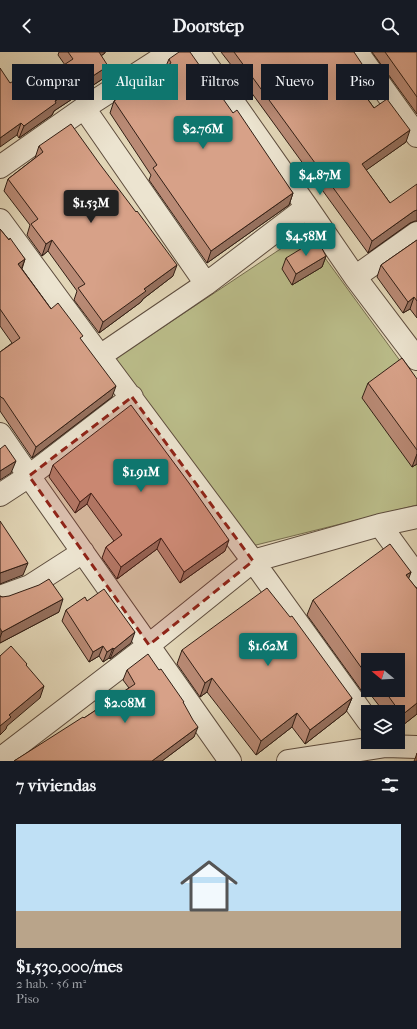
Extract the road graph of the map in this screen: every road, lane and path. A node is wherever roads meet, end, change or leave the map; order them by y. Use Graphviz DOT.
graph roads {
  1 [pos="170,52"];
  2 [pos="198,52"];
  3 [pos="357,52"];
  4 [pos="84,108"];
  5 [pos="417,136"];
  6 [pos="0,167"];
  7 [pos="307,207"];
  8 [pos="0,220"];
  9 [pos="417,233"];
  10 [pos="355,277"];
  11 [pos="206,284"];
  12 [pos="100,356"];
  13 [pos="417,359"];
  14 [pos="132,398"];
  15 [pos="0,434"];
  16 [pos="29,476"];
  17 [pos="0,495"];
  18 [pos="417,517"];
  19 [pos="380,525"];
  20 [pos="83,552"];
  21 [pos="253,560"];
  22 [pos="417,576"];
  23 [pos="0,597"];
  24 [pos="149,645"];
  25 [pos="361,711"];
  26 [pos="405,746"];
  27 [pos="417,747"];
  28 [pos="361,748"];
  29 [pos="0,759"];
  30 [pos="230,761"];
  31 [pos="288,761"];
  1 -- 4 [label="street"];
  2 -- 7 [label="street"];
  3 -- 5 [label="street"];
  4 -- 6 [label="street"];
  4 -- 11 [label="street"];
  7 -- 10 [label="street"];
  7 -- 11 [label="street"];
  8 -- 12 [label="street"];
  9 -- 10 [label="street"];
  10 -- 13 [label="street"];
  11 -- 12 [label="street"];
  12 -- 14 [label="street"];
  14 -- 16 [label="street"];
  14 -- 21 [label="street"];
  15 -- 16 [label="street"];
  16 -- 17 [label="street"];
  16 -- 20 [label="street"];
  18 -- 19 [label="street"];
  19 -- 21 [label="street"];
  19 -- 22 [label="street"];
  20 -- 23 [label="street"];
  20 -- 24 [label="street"];
  21 -- 24 [label="street"];
  21 -- 25 [label="street"];
  24 -- 29 [label="street"];
  24 -- 30 [label="street"];
  26 -- 27 [label="street"];
  28 -- 31 [label="street"];
}
